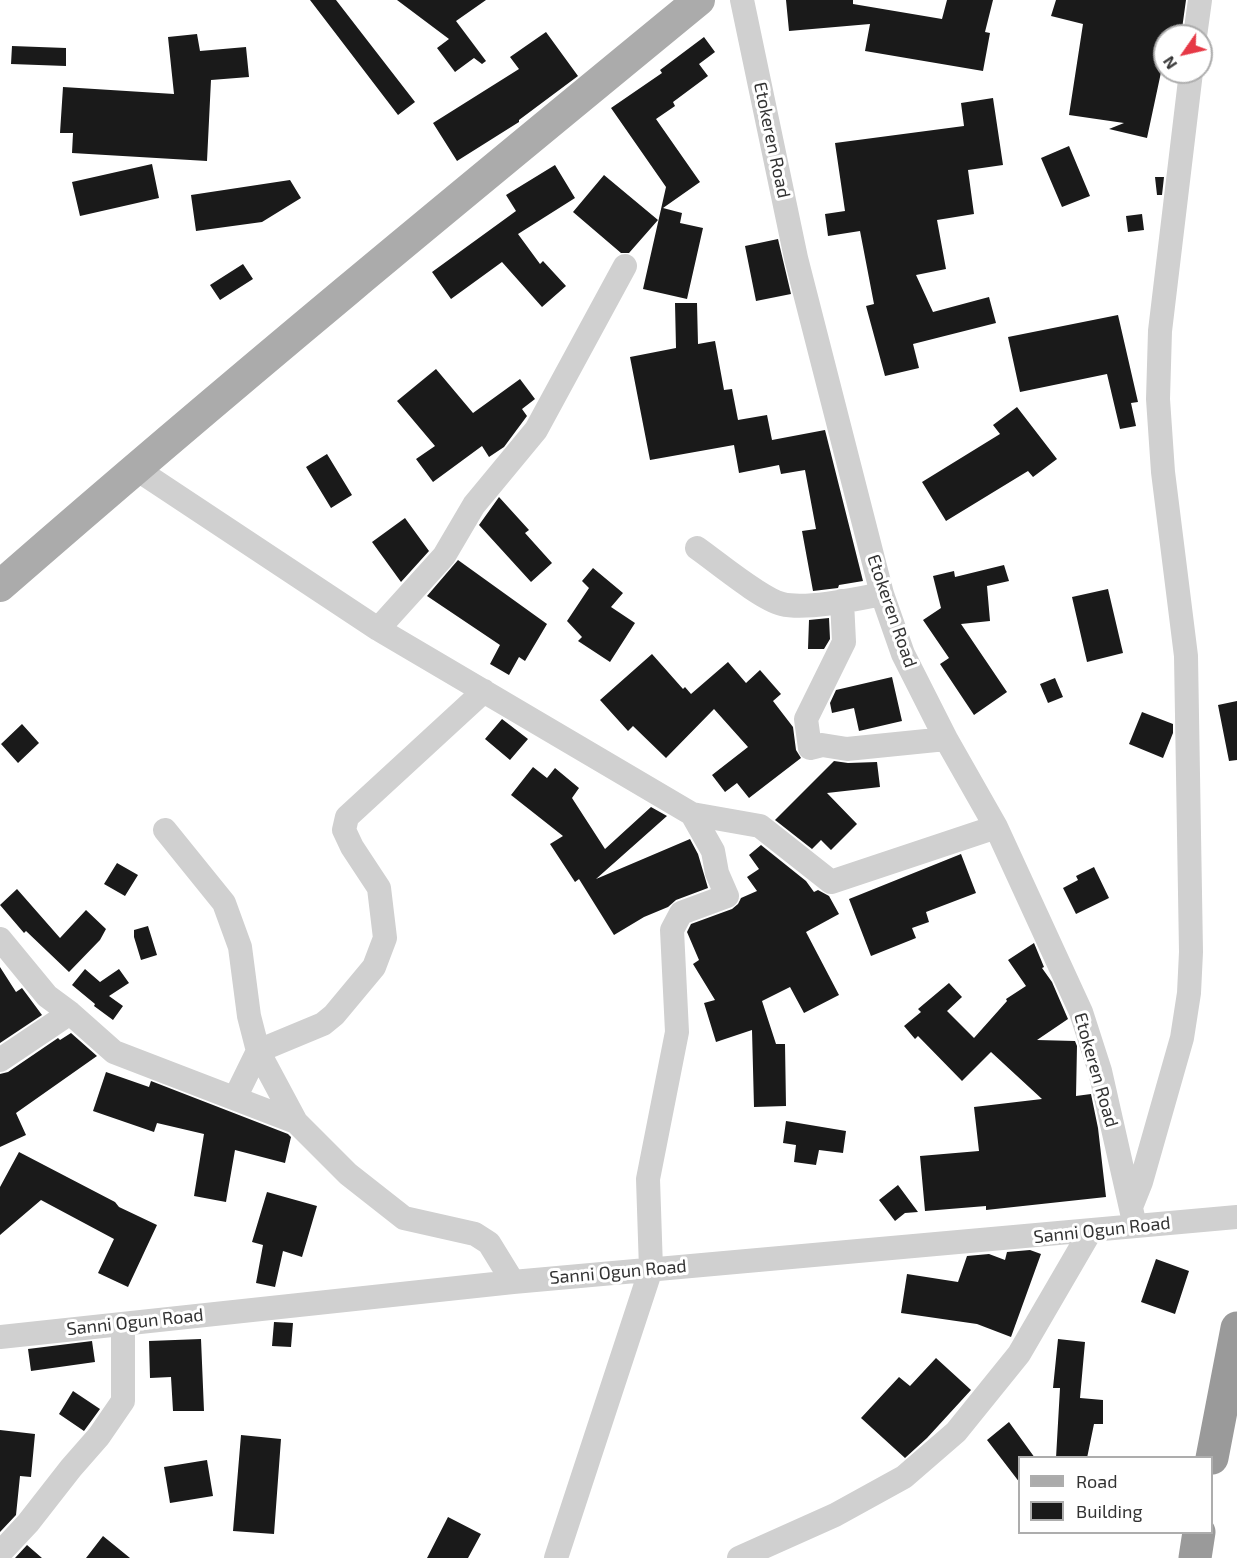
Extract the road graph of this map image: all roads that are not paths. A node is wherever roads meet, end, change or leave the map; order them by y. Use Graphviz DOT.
graph roads {
  1 [pos="699,0"];
  2 [pos="742,0"];
  3 [pos="1200,0"];
  4 [pos="1197,24"];
  5 [pos="1190,84"];
  6 [pos="625,266"];
  7 [pos="135,468"];
  8 [pos="697,548"];
  9 [pos="0,586"];
  10 [pos="882,594"];
  11 [pos="842,602"];
  12 [pos="378,629"];
  13 [pos="484,691"];
  14 [pos="946,739"];
  15 [pos="692,814"];
  16 [pos="996,827"];
  17 [pos="165,830"];
  18 [pos="0,939"];
  19 [pos="70,1012"];
  20 [pos="258,1051"];
  21 [pos="0,1060"];
  22 [pos="235,1098"];
  23 [pos="296,1122"];
  24 [pos="1133,1217"];
  25 [pos="1237,1217"];
  26 [pos="1090,1232"];
  27 [pos="651,1269"];
  28 [pos="513,1282"];
  29 [pos="123,1324"];
  30 [pos="1237,1328"];
  31 [pos="0,1337"];
  32 [pos="1212,1456"];
  33 [pos="1199,1534"];
  34 [pos="0,1553"];
  35 [pos="556,1558"];
  36 [pos="738,1558"];
  37 [pos="1195,1558"];
  1 -- 7 [label="main road"];
  2 -- 10 [label="street, Etokeren Road"];
  3 -- 4 [label="street"];
  5 -- 24 [label="street"];
  6 -- 12 [label="street"];
  7 -- 9 [label="main road"];
  7 -- 12 [label="street"];
  8 -- 11 [label="street"];
  10 -- 11 [label="street"];
  10 -- 14 [label="street, Etokeren Road"];
  11 -- 14 [label="street"];
  12 -- 13 [label="street"];
  13 -- 15 [label="street"];
  13 -- 20 [label="street"];
  14 -- 16 [label="street, Etokeren Road"];
  15 -- 16 [label="street"];
  15 -- 27 [label="street"];
  16 -- 24 [label="street, Etokeren Road"];
  17 -- 20 [label="street"];
  18 -- 19 [label="street"];
  19 -- 21 [label="street"];
  19 -- 22 [label="street"];
  20 -- 22 [label="street"];
  20 -- 23 [label="street"];
  22 -- 23 [label="street"];
  23 -- 28 [label="street"];
  24 -- 25 [label="street, Sanni Ogun Road"];
  24 -- 26 [label="street, Sanni Ogun Road"];
  26 -- 27 [label="street, Sanni Ogun Road"];
  26 -- 36 [label="street"];
  27 -- 28 [label="street, Sanni Ogun Road"];
  27 -- 35 [label="street"];
  28 -- 29 [label="street, Sanni Ogun Road"];
  29 -- 31 [label="street, Sanni Ogun Road"];
  29 -- 34 [label="street"];
  30 -- 32 [label="highway"];
  33 -- 37 [label="highway"];
}
